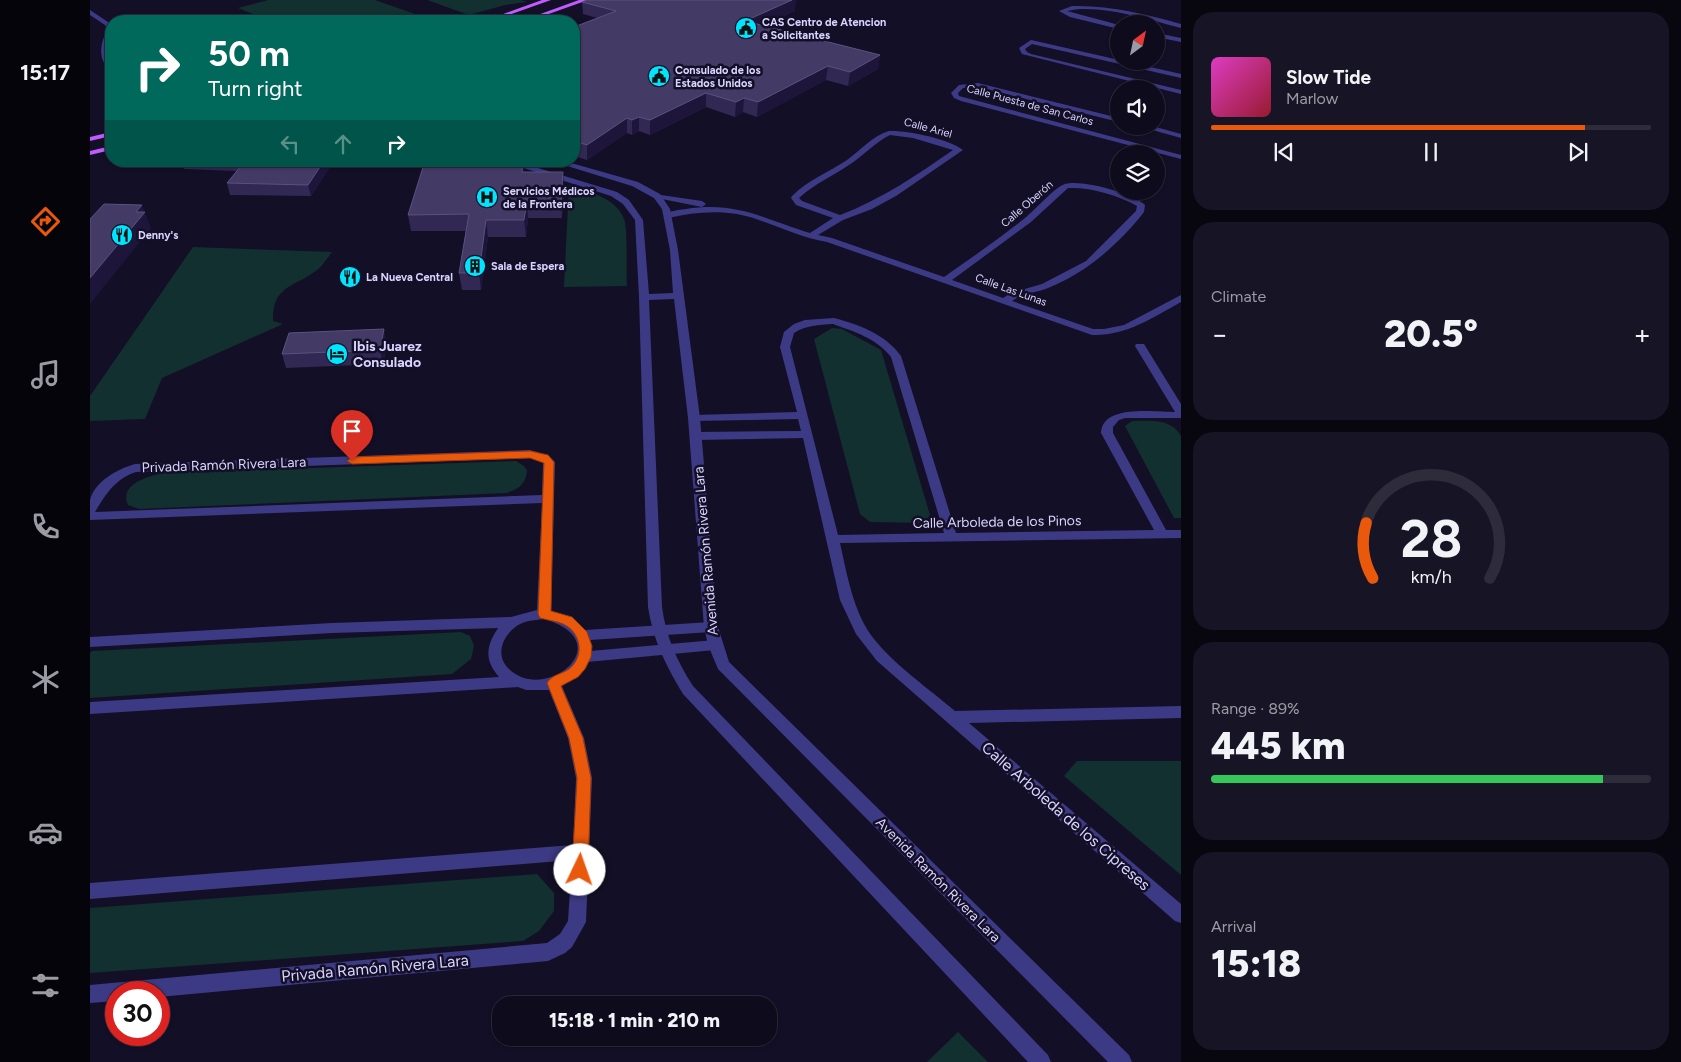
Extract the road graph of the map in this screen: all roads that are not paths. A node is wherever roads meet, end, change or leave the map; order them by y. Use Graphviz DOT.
graph roads {
  1 [pos="548,0"];
  2 [pos="585,0"];
  3 [pos="90,12"];
  4 [pos="504,15"];
  5 [pos="541,15"];
  6 [pos="1135,15"];
  7 [pos="105,22"];
  8 [pos="1165,22"];
  9 [pos="1110,25"];
  10 [pos="1181,26"];
  11 [pos="105,37"];
  12 [pos="1165,37"];
  13 [pos="1181,40"];
  14 [pos="105,56"];
  15 [pos="1181,76"];
  16 [pos="1181,92"];
  17 [pos="1110,118"];
  18 [pos="1165,132"];
  19 [pos="105,135"];
  20 [pos="1181,136"];
  21 [pos="90,139"];
  22 [pos="105,149"];
  23 [pos="90,153"];
  24 [pos="1181,157"];
  25 [pos="526,167"];
  26 [pos="576,167"];
  27 [pos="635,184"];
  28 [pos="614,194"];
  29 [pos="657,196"];
  30 [pos="668,215"];
  31 [pos="840,218"];
  32 [pos="818,232"];
  33 [pos="810,238"];
  34 [pos="829,240"];
  35 [pos="946,280"];
  36 [pos="678,296"];
  37 [pos="644,297"];
  38 [pos="1181,298"];
  39 [pos="1005,301"];
  40 [pos="1140,346"];
  41 [pos="1181,414"];
  42 [pos="803,415"];
  43 [pos="694,418"];
  44 [pos="808,434"];
  45 [pos="696,436"];
  46 [pos="549,499"];
  47 [pos="90,510"];
  48 [pos="90,516"];
  49 [pos="1181,534"];
  50 [pos="1163,535"];
  51 [pos="952,537"];
  52 [pos="832,539"];
  53 [pos="544,614"];
  54 [pos="512,622"];
  55 [pos="710,627"];
  56 [pos="658,632"];
  57 [pos="583,635"];
  58 [pos="90,642"];
  59 [pos="714,645"];
  60 [pos="664,649"];
  61 [pos="584,657"];
  62 [pos="516,682"];
  63 [pos="554,683"];
  64 [pos="90,708"];
  65 [pos="1181,712"];
  66 [pos="951,717"];
  67 [pos="581,852"];
  68 [pos="90,891"];
  69 [pos="1181,915"];
  70 [pos="90,994"];
  71 [pos="1041,1062"];
  72 [pos="1122,1062"];
  1 -- 4 [label="main road"];
  2 -- 5 [label="main road"];
  3 -- 7 [label="street"];
  6 -- 9 [label="street"];
  8 -- 10 [label="street"];
  11 -- 14 [label="street"];
  12 -- 13 [label="street"];
  15 -- 16 [label="street"];
  17 -- 24 [label="street, Calle Puesta de San Carlos"];
  18 -- 20 [label="street"];
  19 -- 21 [label="main road"];
  22 -- 23 [label="main road"];
  25 -- 28 [label="street"];
  26 -- 27 [label="street"];
  27 -- 28 [label="street"];
  27 -- 29 [label="street"];
  28 -- 37 [label="street"];
  29 -- 30 [label="street, Avenida Ramón Rivera Lara"];
  29 -- 32 [label="street, Calle Las Lunas"];
  30 -- 33 [label="street, Calle Las Lunas"];
  30 -- 36 [label="street, Avenida Ramón Rivera Lara"];
  31 -- 31 [label="street, Calle Ariel"];
  31 -- 32 [label="street, Calle Ariel"];
  32 -- 33 [label="street, Calle Ariel"];
  32 -- 34 [label="street, Calle Las Lunas"];
  33 -- 34 [label="street, Calle Las Lunas"];
  34 -- 35 [label="street, Calle Las Lunas"];
  35 -- 39 [label="street, Calle Las Lunas"];
  35 -- 39 [label="street, Calle Oberón"];
  36 -- 37 [label="street"];
  36 -- 43 [label="street, Avenida Ramón Rivera Lara"];
  37 -- 56 [label="street"];
  38 -- 39 [label="street, Calle Las Lunas"];
  40 -- 41 [label="street"];
  41 -- 50 [label="street"];
  42 -- 43 [label="street"];
  42 -- 44 [label="street, Calle Arboleda de los Cipreses"];
  42 -- 51 [label="street, Calle Arboleda de los Cipreses"];
  43 -- 45 [label="street, Avenida Ramón Rivera Lara"];
  44 -- 45 [label="street"];
  44 -- 52 [label="street, Calle Arboleda de los Cipreses"];
  45 -- 55 [label="street, Avenida Ramón Rivera Lara"];
  46 -- 47 [label="street, Privada Ramón Rivera Lara"];
  46 -- 48 [label="street"];
  46 -- 53 [label="street, Privada Ramón Rivera Lara"];
  49 -- 50 [label="street, Calle Arboleda de los Pinos"];
  50 -- 51 [label="street, Calle Arboleda de los Pinos"];
  51 -- 52 [label="street, Calle Arboleda de los Pinos"];
  52 -- 66 [label="street, Calle Arboleda de los Cipreses"];
  53 -- 54 [label="street"];
  53 -- 57 [label="street"];
  54 -- 58 [label="street"];
  54 -- 62 [label="street"];
  55 -- 56 [label="street"];
  55 -- 59 [label="street, Avenida Ramón Rivera Lara"];
  56 -- 57 [label="street"];
  56 -- 60 [label="street"];
  57 -- 61 [label="street"];
  59 -- 60 [label="street"];
  59 -- 72 [label="street, Avenida Ramón Rivera Lara"];
  60 -- 61 [label="street"];
  60 -- 71 [label="street"];
  61 -- 63 [label="street"];
  62 -- 63 [label="street"];
  62 -- 64 [label="street"];
  63 -- 67 [label="street, Privada Ramón Rivera Lara"];
  65 -- 66 [label="street"];
  66 -- 69 [label="street, Calle Arboleda de los Cipreses"];
  67 -- 68 [label="street"];
  67 -- 70 [label="street, Privada Ramón Rivera Lara"];
}
